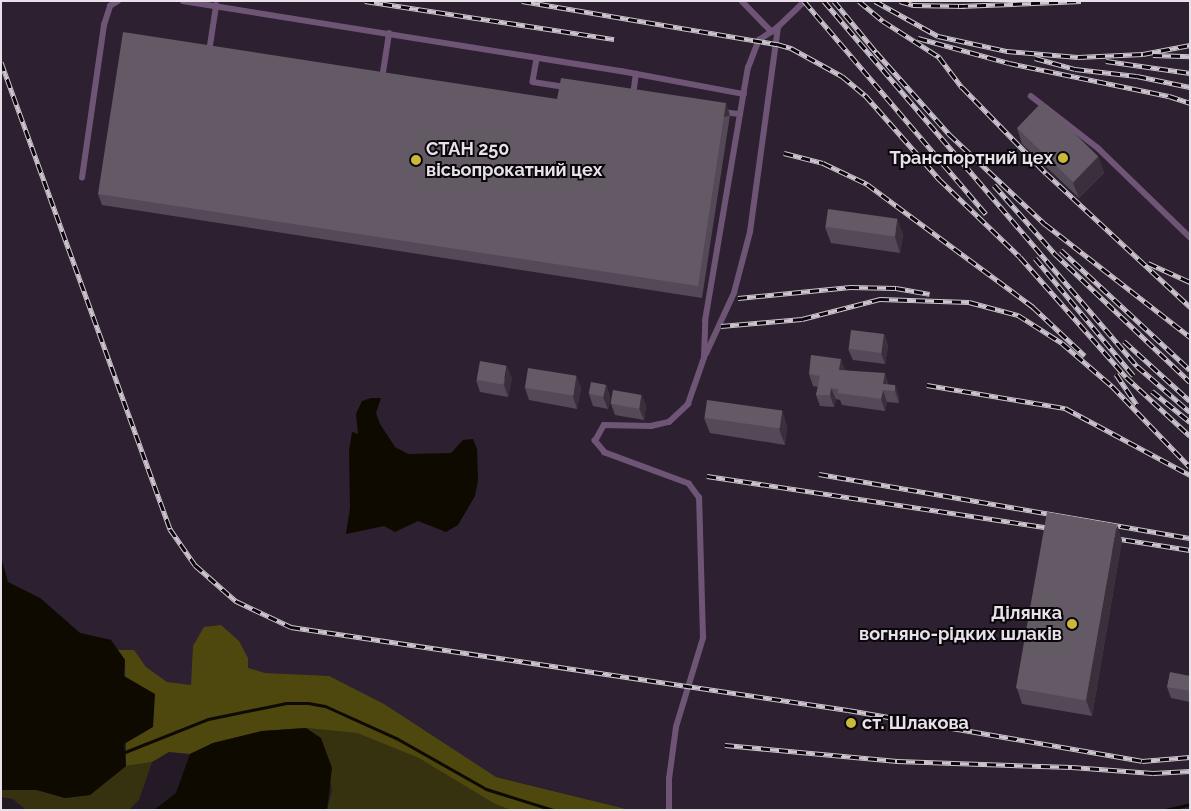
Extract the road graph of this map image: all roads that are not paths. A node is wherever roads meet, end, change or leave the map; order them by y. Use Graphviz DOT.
graph roads {
  1 [pos="118,1"];
  2 [pos="182,1"];
  3 [pos="742,1"];
  4 [pos="805,1"];
  5 [pos="216,6"];
  6 [pos="778,27"];
  7 [pos="772,32"];
  8 [pos="389,34"];
  9 [pos="208,59"];
  10 [pos="537,59"];
  11 [pos="636,74"];
  12 [pos="381,80"];
  13 [pos="570,88"];
  14 [pos="744,94"];
  15 [pos="624,96"];
  16 [pos="1032,96"];
  17 [pos="633,98"];
  18 [pos="643,99"];
  19 [pos="711,110"];
  20 [pos="740,114"];
  21 [pos="82,178"];
  22 [pos="1190,237"];
  23 [pos="704,358"];
  24 [pos="669,810"];
  1 -- 21 [label="lane"];
  2 -- 5 [label="lane"];
  3 -- 7 [label="lane"];
  4 -- 6 [label="lane"];
  5 -- 8 [label="lane"];
  5 -- 9 [label="lane"];
  6 -- 7 [label="lane"];
  6 -- 23 [label="lane"];
  7 -- 14 [label="lane"];
  8 -- 10 [label="lane"];
  8 -- 12 [label="lane"];
  10 -- 11 [label="lane"];
  10 -- 13 [label="lane"];
  11 -- 14 [label="lane"];
  11 -- 17 [label="lane"];
  14 -- 20 [label="lane"];
  15 -- 17 [label="lane"];
  16 -- 22 [label="lane"];
  17 -- 18 [label="lane"];
  19 -- 20 [label="lane"];
  20 -- 23 [label="lane"];
  23 -- 24 [label="lane"];
}
